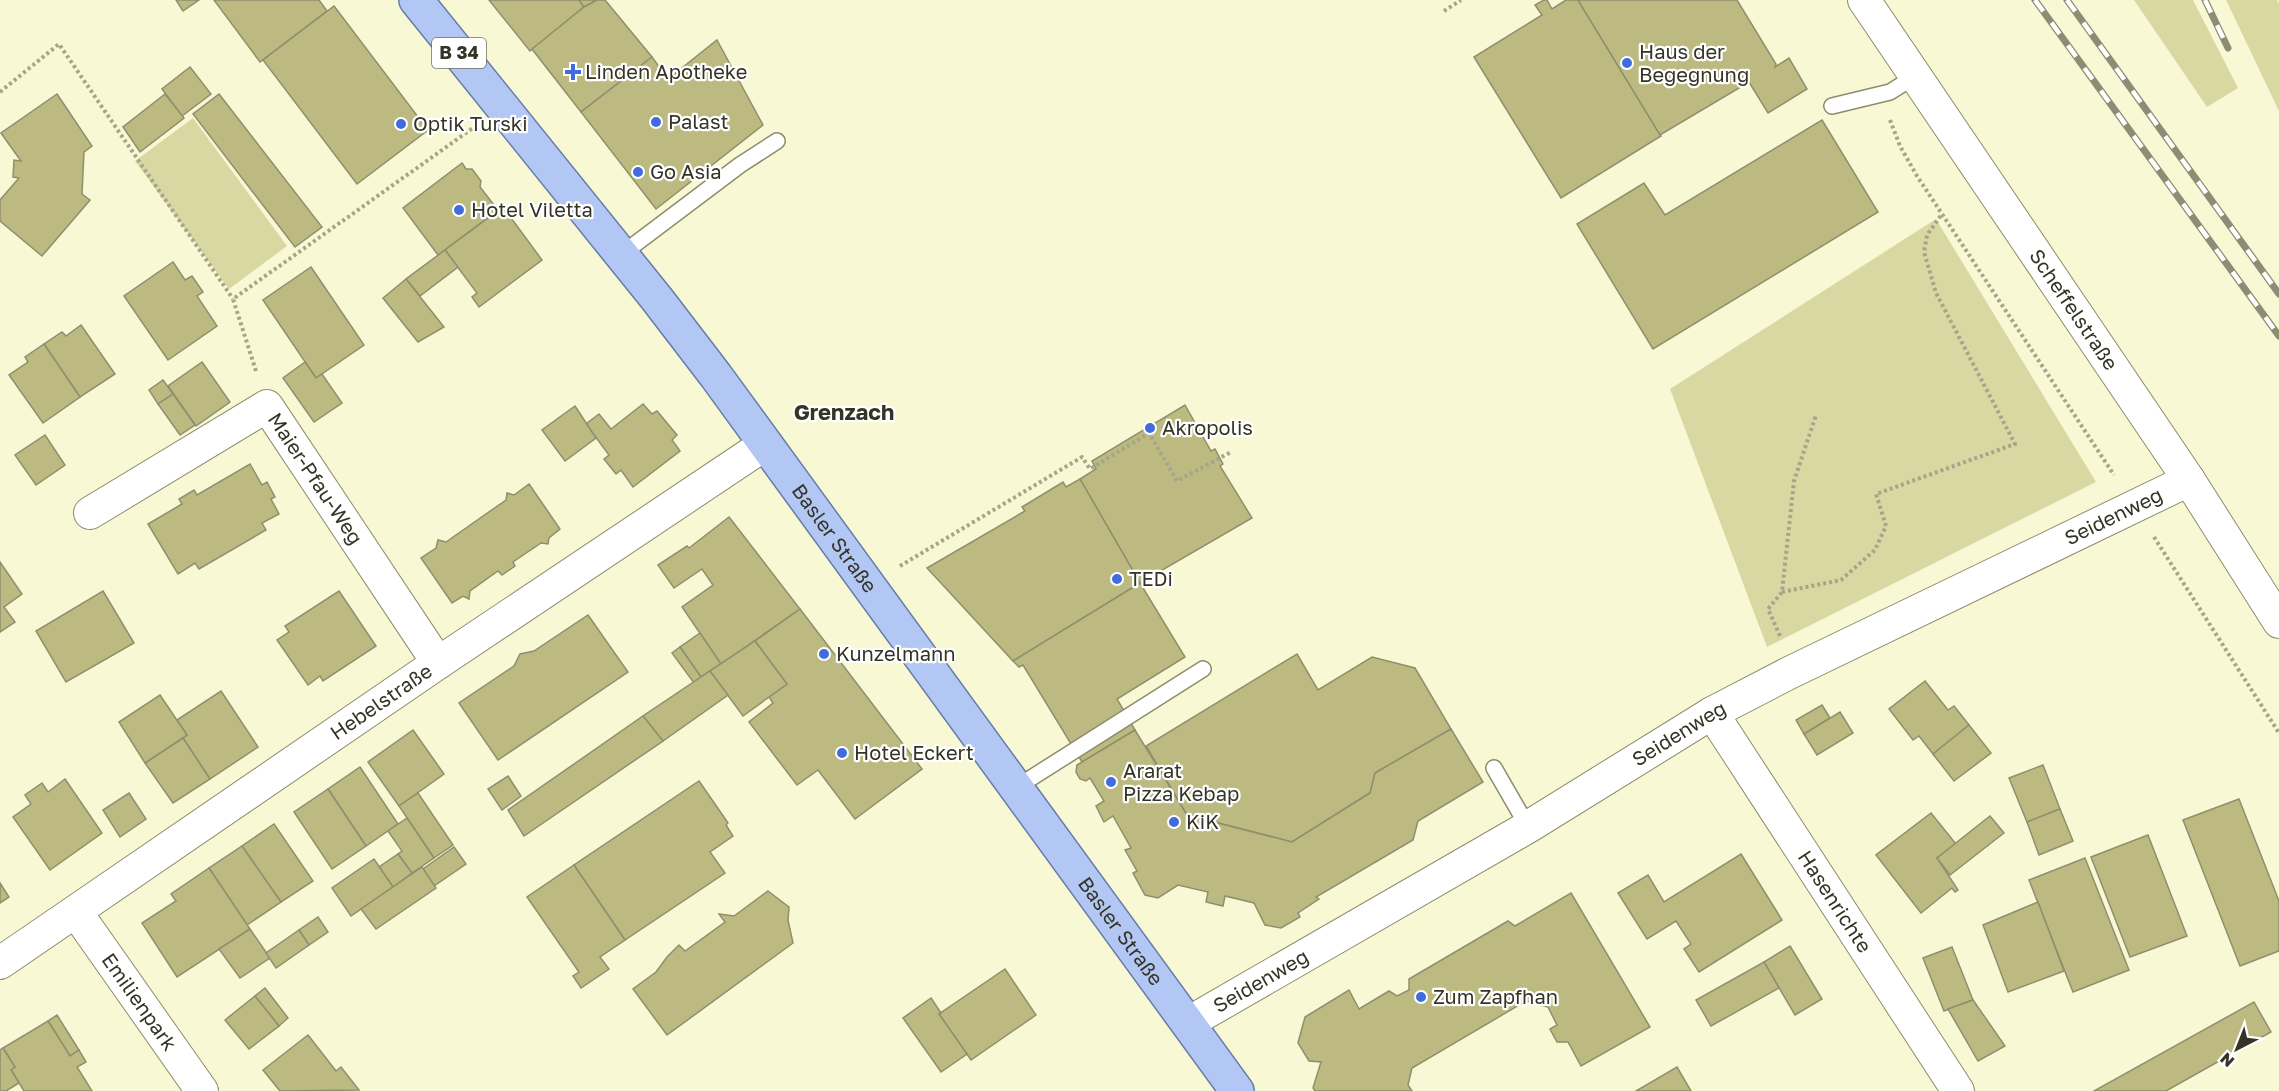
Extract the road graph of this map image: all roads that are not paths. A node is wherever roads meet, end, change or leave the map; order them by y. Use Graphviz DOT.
graph roads {
  1 [pos="416,0"];
  2 [pos="1864,0"];
  3 [pos="1917,75"];
  4 [pos="1832,106"];
  5 [pos="777,141"];
  6 [pos="622,254"];
  7 [pos="764,445"];
  8 [pos="2189,480"];
  9 [pos="90,513"];
  10 [pos="2279,622"];
  11 [pos="438,663"];
  12 [pos="1203,669"];
  13 [pos="1712,713"];
  14 [pos="1494,768"];
  15 [pos="1017,787"];
  16 [pos="1528,827"];
  17 [pos="76,912"];
  18 [pos="0,963"];
  19 [pos="1188,1023"];
  20 [pos="202,1091"];
  21 [pos="1237,1091"];
  22 [pos="1958,1091"];
  1 -- 6 [label="main road, Basler Straße / B 34"];
  2 -- 3 [label="street, Scheffelstraße"];
  3 -- 4 [label="lane"];
  3 -- 8 [label="street, Scheffelstraße"];
  5 -- 6 [label="lane"];
  6 -- 7 [label="main road, Basler Straße / B 34"];
  7 -- 11 [label="street, Hebelstraße"];
  7 -- 15 [label="main road, Basler Straße / B 34"];
  8 -- 10 [label="street, Scheffelstraße"];
  8 -- 13 [label="street, Seidenweg"];
  9 -- 11 [label="street, Maier-Pfau-Weg"];
  11 -- 17 [label="street, Hebelstraße"];
  12 -- 15 [label="lane"];
  13 -- 16 [label="street, Seidenweg"];
  13 -- 22 [label="street, Hasenrichte"];
  14 -- 16 [label="lane"];
  15 -- 19 [label="main road, Basler Straße / B 34"];
  16 -- 19 [label="street, Seidenweg"];
  17 -- 18 [label="street, Hebelstraße"];
  17 -- 20 [label="street, Emilienpark"];
  19 -- 21 [label="main road, Basler Straße / B 34"];
}
